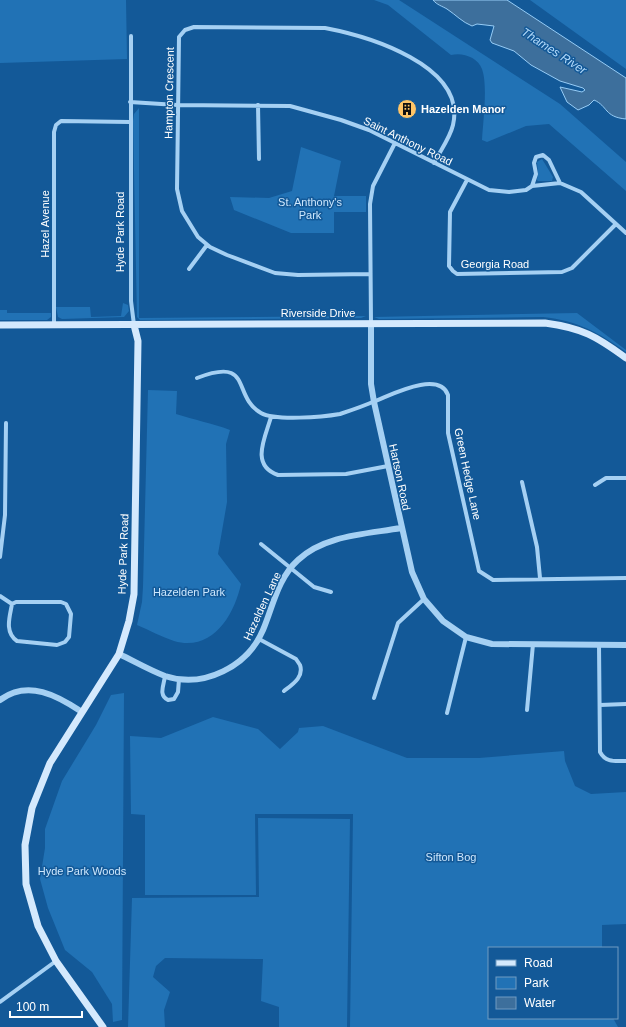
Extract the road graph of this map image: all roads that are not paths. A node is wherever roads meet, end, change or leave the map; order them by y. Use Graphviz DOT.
graph roads {
  1 [pos="131,36"];
  2 [pos="130,102"];
  3 [pos="177,105"];
  4 [pos="258,105"];
  5 [pos="130,122"];
  6 [pos="395,143"];
  7 [pos="259,159"];
  8 [pos="434,163"];
  9 [pos="467,180"];
  10 [pos="560,182"];
  11 [pos="532,186"];
  12 [pos="616,224"];
  13 [pos="626,233"];
  14 [pos="207,244"];
  15 [pos="189,269"];
  16 [pos="370,274"];
  17 [pos="371,323"];
  18 [pos="0,325"];
  19 [pos="54,325"];
  20 [pos="134,325"];
  21 [pos="626,358"];
  22 [pos="197,378"];
  23 [pos="374,402"];
  24 [pos="272,417"];
  25 [pos="6,423"];
  26 [pos="2,457"];
  27 [pos="388,466"];
  28 [pos="626,478"];
  29 [pos="522,482"];
  30 [pos="595,485"];
  31 [pos="401,528"];
  32 [pos="261,544"];
  33 [pos="0,557"];
  34 [pos="290,569"];
  35 [pos="540,578"];
  36 [pos="626,578"];
  37 [pos="331,592"];
  38 [pos="0,596"];
  39 [pos="424,599"];
  40 [pos="12,604"];
  41 [pos="466,637"];
  42 [pos="259,639"];
  43 [pos="533,644"];
  44 [pos="599,645"];
  45 [pos="626,645"];
  46 [pos="119,654"];
  47 [pos="166,676"];
  48 [pos="179,679"];
  49 [pos="284,691"];
  50 [pos="374,698"];
  51 [pos="0,700"];
  52 [pos="626,704"];
  53 [pos="600,705"];
  54 [pos="526,710"];
  55 [pos="82,712"];
  56 [pos="447,712"];
  57 [pos="626,761"];
  58 [pos="56,961"];
  59 [pos="0,1002"];
  60 [pos="103,1027"];
  1 -- 2 [label="street, Hyde Park Road"];
  2 -- 3 [label="street, Saint Anthony Road"];
  2 -- 5 [label="street, Hyde Park Road"];
  3 -- 4 [label="street, Saint Anthony Road"];
  3 -- 8 [label="street, Hampton Crescent"];
  3 -- 14 [label="street, Hampton Crescent"];
  4 -- 6 [label="street, Saint Anthony Road"];
  4 -- 7 [label="street"];
  5 -- 19 [label="street, Hazel Avenue"];
  5 -- 20 [label="street, Hyde Park Road"];
  6 -- 8 [label="street, Saint Anthony Road"];
  6 -- 16 [label="street, Hartson Road"];
  8 -- 9 [label="street, Saint Anthony Road"];
  9 -- 11 [label="street, Saint Anthony Road"];
  9 -- 12 [label="street, Georgia Road"];
  10 -- 11 [label="street, Saint Anthony Road"];
  10 -- 11 [label="street"];
  10 -- 12 [label="street"];
  12 -- 13 [label="street"];
  14 -- 15 [label="street"];
  14 -- 16 [label="street, Hampton Crescent"];
  16 -- 17 [label="street, Hartson Road"];
  17 -- 20 [label="main road, Riverside Drive"];
  17 -- 21 [label="main road, Riverside Drive"];
  17 -- 23 [label="street, Hartson Road"];
  18 -- 19 [label="main road, Riverside Drive"];
  19 -- 20 [label="main road, Riverside Drive"];
  20 -- 46 [label="main road, Hyde Park Road"];
  22 -- 24 [label="street, Green Hedge Lane"];
  23 -- 24 [label="street, Green Hedge Lane"];
  23 -- 27 [label="street, Hartson Road"];
  23 -- 35 [label="street, Green Hedge Lane"];
  24 -- 27 [label="street"];
  25 -- 26 [label="street"];
  26 -- 33 [label="street"];
  27 -- 31 [label="street, Hartson Road"];
  28 -- 30 [label="street"];
  29 -- 35 [label="street"];
  31 -- 34 [label="street, Hazelden Lane"];
  31 -- 39 [label="street, Hartson Road"];
  32 -- 34 [label="street"];
  34 -- 37 [label="street"];
  34 -- 42 [label="street, Hazelden Lane"];
  35 -- 36 [label="street, Green Hedge Lane"];
  38 -- 40 [label="street"];
  39 -- 41 [label="street, Hartson Road"];
  39 -- 50 [label="street"];
  40 -- 40 [label="street"];
  41 -- 43 [label="street, Hartson Road"];
  41 -- 56 [label="street"];
  42 -- 48 [label="street, Hazelden Lane"];
  42 -- 49 [label="street"];
  43 -- 44 [label="street, Hartson Road"];
  43 -- 54 [label="street"];
  44 -- 45 [label="street, Hartson Road"];
  44 -- 53 [label="street"];
  46 -- 47 [label="street, Hazelden Lane"];
  46 -- 55 [label="main road, Hyde Park Road"];
  47 -- 48 [label="street, Hazelden Lane"];
  47 -- 48 [label="street"];
  51 -- 55 [label="street"];
  52 -- 53 [label="street"];
  53 -- 57 [label="street"];
  55 -- 58 [label="main road, Hyde Park Road"];
  58 -- 59 [label="street"];
  58 -- 60 [label="main road, Hyde Park Road"];
}
